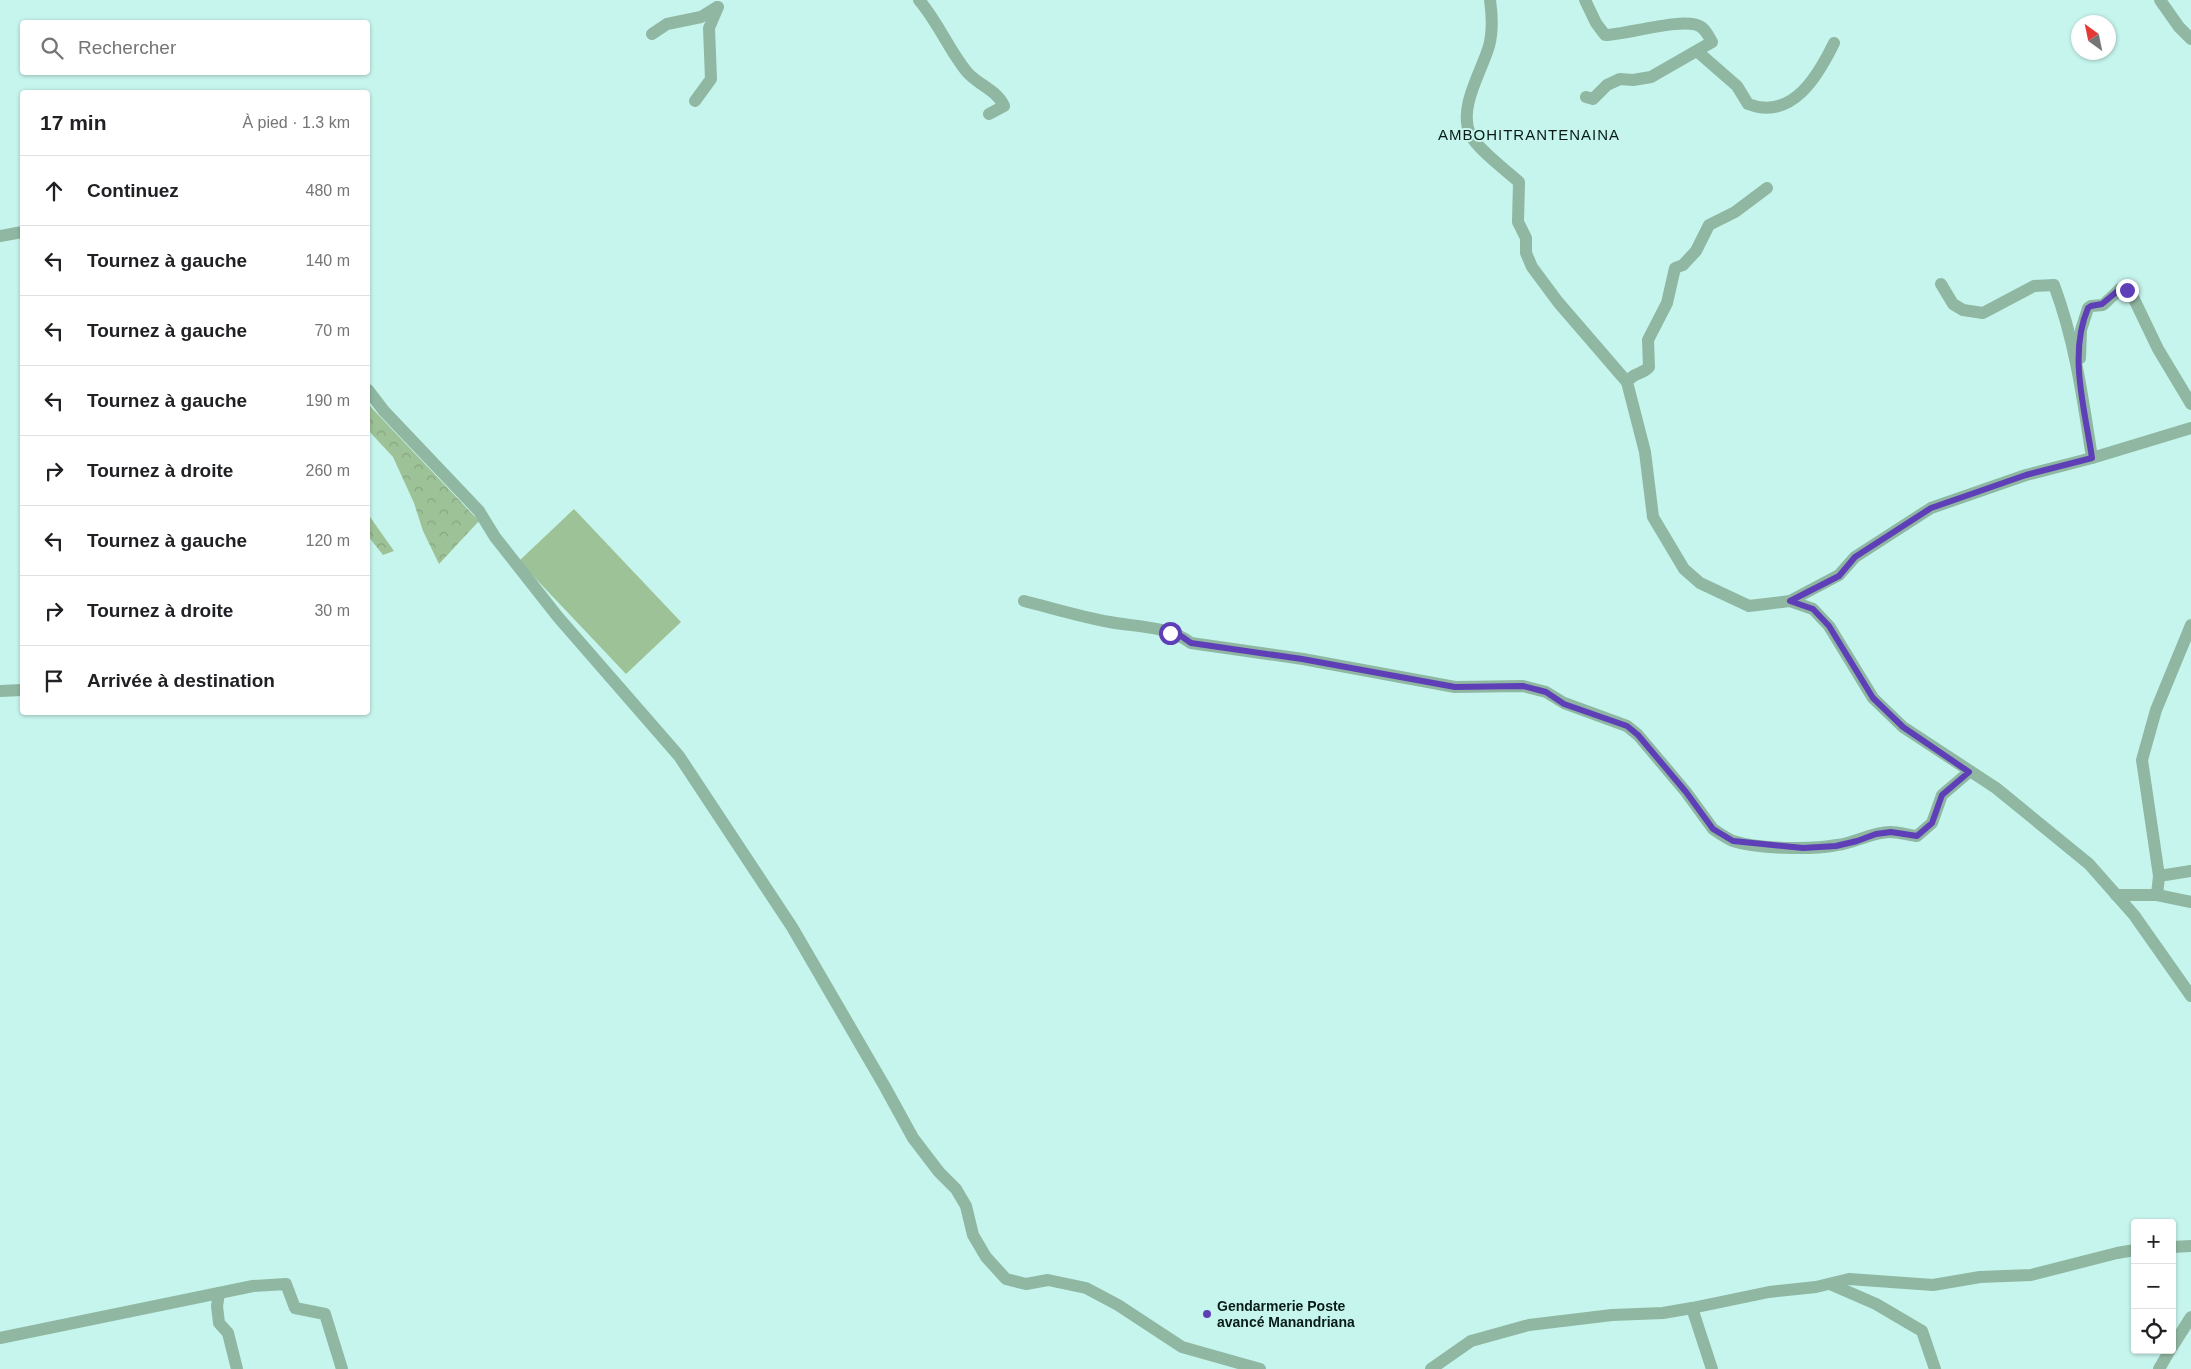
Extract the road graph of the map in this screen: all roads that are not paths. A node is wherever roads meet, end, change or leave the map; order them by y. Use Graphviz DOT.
graph roads {
  1 [pos="919,0"];
  2 [pos="1490,0"];
  3 [pos="1585,0"];
  4 [pos="2160,0"];
  5 [pos="719,3"];
  6 [pos="652,34"];
  7 [pos="2191,39"];
  8 [pos="1834,43"];
  9 [pos="1698,52"];
  10 [pos="1586,97"];
  11 [pos="695,102"];
  12 [pos="989,114"];
  13 [pos="1767,188"];
  14 [pos="20,232"];
  15 [pos="0,236"];
  16 [pos="1940,284"];
  17 [pos="2078,368"];
  18 [pos="1627,382"];
  19 [pos="370,393"];
  20 [pos="2191,404"];
  21 [pos="2191,428"];
  22 [pos="2092,458"];
  23 [pos="1790,601"];
  24 [pos="1024,602"];
  25 [pos="2191,625"];
  26 [pos="20,690"];
  27 [pos="0,691"];
  28 [pos="1969,772"];
  29 [pos="2191,871"];
  30 [pos="2159,876"];
  31 [pos="2116,895"];
  32 [pos="2157,895"];
  33 [pos="2191,902"];
  34 [pos="2191,996"];
  35 [pos="2191,1246"];
  36 [pos="2176,1247"];
  37 [pos="2131,1251"];
  38 [pos="1830,1284"];
  39 [pos="220,1293"];
  40 [pos="1692,1308"];
  41 [pos="2191,1318"];
  42 [pos="0,1338"];
  43 [pos="2176,1341"];
  44 [pos="2168,1354"];
  45 [pos="237,1369"];
  46 [pos="342,1369"];
  47 [pos="1260,1369"];
  48 [pos="1431,1369"];
  49 [pos="1712,1369"];
  50 [pos="1935,1369"];
  51 [pos="2159,1369"];
  1 -- 12 [label="street"];
  2 -- 18 [label="street"];
  3 -- 9 [label="street"];
  4 -- 7 [label="street"];
  5 -- 6 [label="street"];
  5 -- 11 [label="street"];
  8 -- 9 [label="street"];
  9 -- 10 [label="street"];
  13 -- 18 [label="street"];
  14 -- 15 [label="street"];
  16 -- 17 [label="street"];
  17 -- 20 [label="street"];
  17 -- 22 [label="street"];
  18 -- 23 [label="street"];
  19 -- 47 [label="street"];
  21 -- 22 [label="street"];
  22 -- 23 [label="street"];
  23 -- 28 [label="street"];
  24 -- 28 [label="street"];
  25 -- 30 [label="street"];
  26 -- 27 [label="street"];
  28 -- 31 [label="street"];
  29 -- 30 [label="street"];
  30 -- 32 [label="street"];
  31 -- 32 [label="street"];
  31 -- 34 [label="street"];
  32 -- 33 [label="street"];
  35 -- 36 [label="street"];
  37 -- 38 [label="street"];
  38 -- 40 [label="street"];
  38 -- 50 [label="street"];
  39 -- 42 [label="street"];
  39 -- 45 [label="street"];
  39 -- 46 [label="street"];
  40 -- 48 [label="street"];
  40 -- 49 [label="street"];
  41 -- 43 [label="street"];
  44 -- 51 [label="street"];
}
